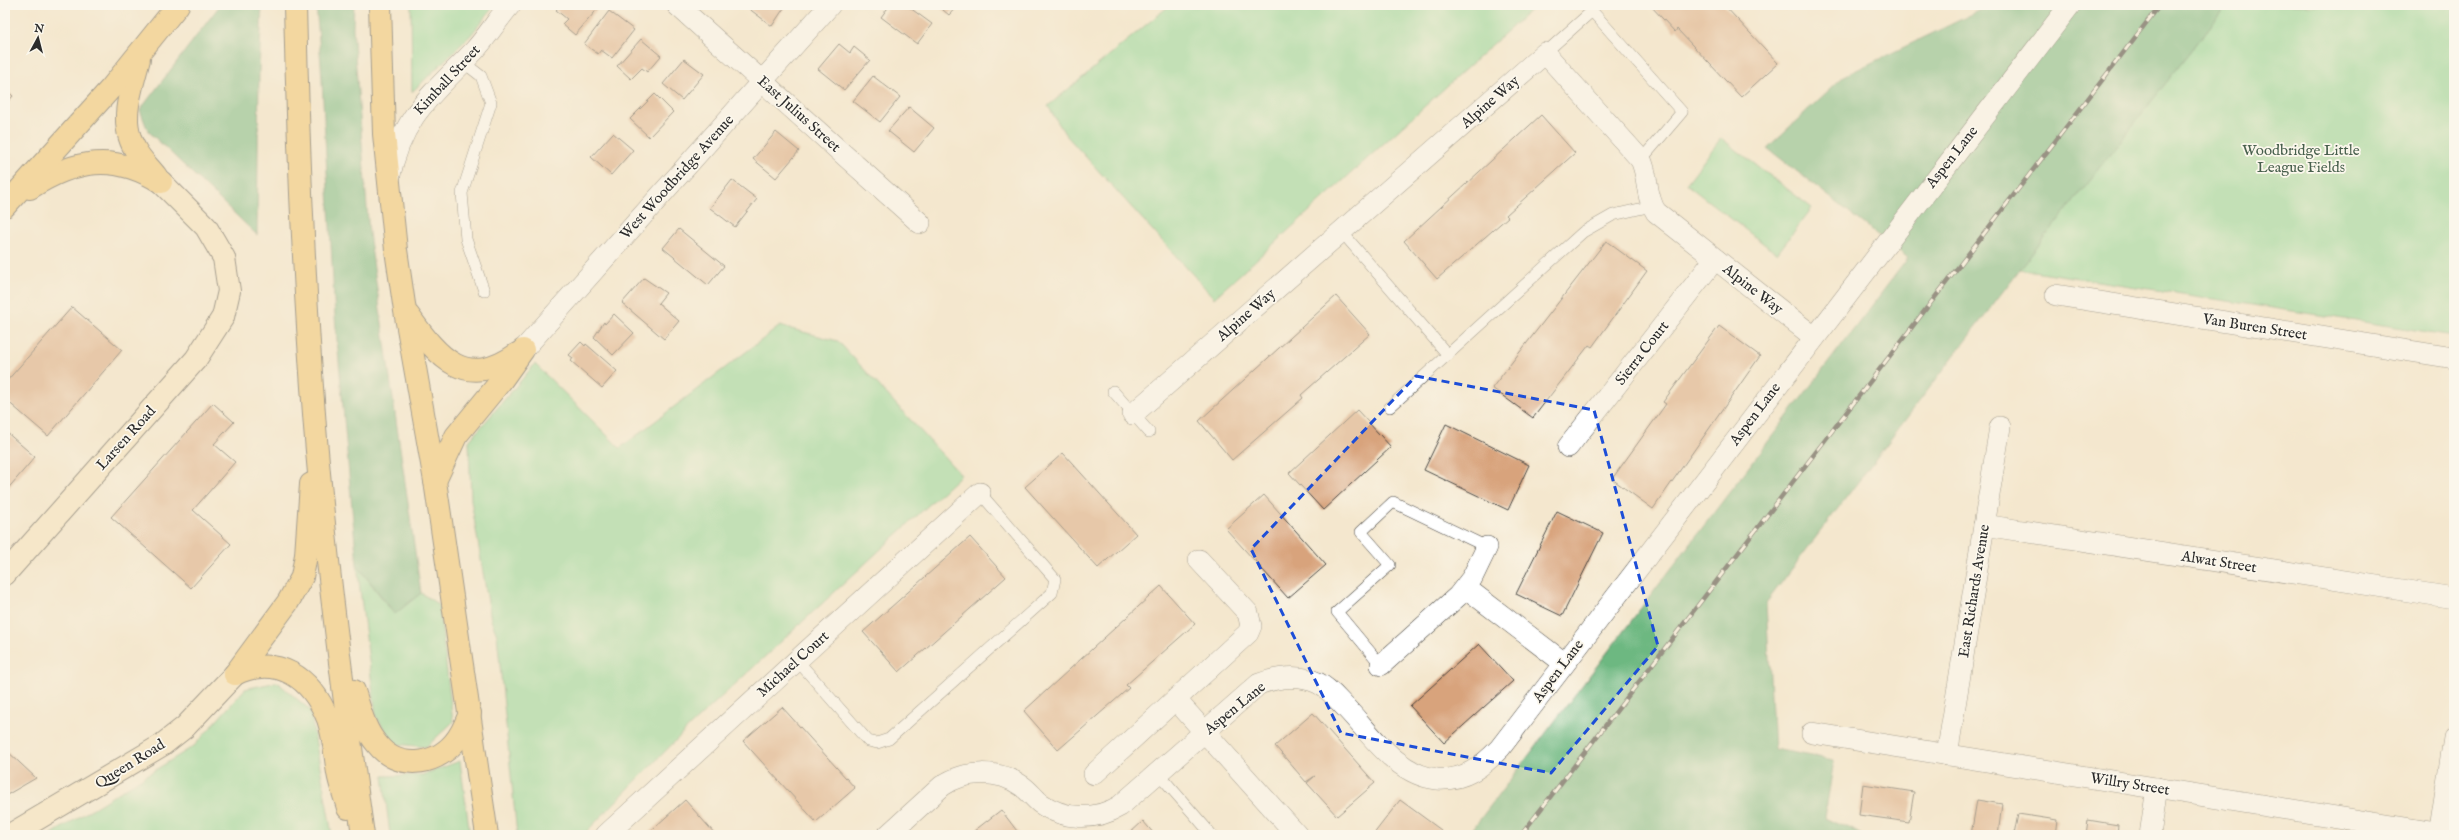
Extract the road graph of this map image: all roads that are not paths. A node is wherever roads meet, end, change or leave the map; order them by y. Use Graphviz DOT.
graph roads {
  1 [pos="178,5"];
  2 [pos="295,5"];
  3 [pos="380,5"];
  4 [pos="677,5"];
  5 [pos="830,5"];
  6 [pos="2070,5"];
  7 [pos="507,8"];
  8 [pos="140,53"];
  9 [pos="1545,53"];
  10 [pos="463,62"];
  11 [pos="762,81"];
  12 [pos="1640,160"];
  13 [pos="161,182"];
  14 [pos="388,183"];
  15 [pos="8,203"];
  16 [pos="1652,206"];
  17 [pos="920,223"];
  18 [pos="1341,231"];
  19 [pos="1715,259"];
  20 [pos="484,291"];
  21 [pos="2056,296"];
  22 [pos="405,310"];
  23 [pos="1814,337"];
  24 [pos="523,350"];
  25 [pos="1448,355"];
  26 [pos="2454,358"];
  27 [pos="1113,391"];
  28 [pos="1390,407"];
  29 [pos="1133,414"];
  30 [pos="2000,427"];
  31 [pos="315,429"];
  32 [pos="1149,432"];
  33 [pos="1568,447"];
  34 [pos="435,482"];
  35 [pos="980,493"];
  36 [pos="1984,525"];
  37 [pos="1487,546"];
  38 [pos="1199,560"];
  39 [pos="5,574"];
  40 [pos="1466,588"];
  41 [pos="2454,598"];
  42 [pos="339,644"];
  43 [pos="797,660"];
  44 [pos="1564,663"];
  45 [pos="1381,665"];
  46 [pos="235,674"];
  47 [pos="1176,700"];
  48 [pos="470,713"];
  49 [pos="1204,732"];
  50 [pos="1812,734"];
  51 [pos="2454,738"];
  52 [pos="1947,755"];
  53 [pos="1158,773"];
  54 [pos="1094,774"];
  55 [pos="2157,788"];
  56 [pos="893,833"];
  57 [pos="2442,834"];
  58 [pos="10,835"];
  59 [pos="357,835"];
  60 [pos="363,835"];
  61 [pos="487,835"];
  62 [pos="606,835"];
  63 [pos="1212,835"];
  64 [pos="1297,835"];
  65 [pos="2150,835"];
  1 -- 8 [label="highway"];
  2 -- 31 [label="highway"];
  3 -- 14 [label="highway"];
  4 -- 11 [label="street, East Julius Street"];
  5 -- 11 [label="street, West Woodbridge Avenue"];
  6 -- 23 [label="street, Aspen Lane"];
  7 -- 10 [label="street, Kimball Street"];
  8 -- 13 [label="highway"];
  8 -- 15 [label="highway"];
  9 -- 12 [label="street"];
  9 -- 12 [label="lane"];
  9 -- 18 [label="street, Alpine Way"];
  10 -- 14 [label="street, Kimball Street"];
  10 -- 20 [label="lane"];
  11 -- 17 [label="street, East Julius Street"];
  11 -- 24 [label="street, West Woodbridge Avenue"];
  12 -- 16 [label="street"];
  13 -- 15 [label="highway"];
  13 -- 39 [label="street, Larsen Road"];
  14 -- 22 [label="highway"];
  16 -- 19 [label="street, Alpine Way"];
  16 -- 25 [label="lane"];
  18 -- 25 [label="lane"];
  18 -- 29 [label="street, Alpine Way"];
  19 -- 23 [label="street, Alpine Way"];
  19 -- 33 [label="street, Sierra Court"];
  21 -- 26 [label="street, Van Buren Street"];
  22 -- 24 [label="highway"];
  22 -- 34 [label="highway"];
  23 -- 44 [label="street, Aspen Lane"];
  24 -- 34 [label="highway"];
  25 -- 28 [label="lane"];
  27 -- 29 [label="lane"];
  29 -- 32 [label="lane"];
  30 -- 36 [label="street, East Richards Avenue"];
  31 -- 42 [label="highway"];
  31 -- 46 [label="highway"];
  34 -- 48 [label="highway"];
  35 -- 43 [label="street, Michael Court"];
  35 -- 43 [label="lane"];
  36 -- 41 [label="street, Alwat Street"];
  36 -- 52 [label="street, East Richards Avenue"];
  37 -- 40 [label="street"];
  37 -- 45 [label="lane"];
  38 -- 47 [label="street"];
  40 -- 44 [label="street"];
  40 -- 45 [label="street"];
  42 -- 48 [label="highway"];
  42 -- 60 [label="highway"];
  43 -- 62 [label="street, Michael Court"];
  44 -- 49 [label="street, Aspen Lane"];
  46 -- 58 [label="street, Queen Road"];
  46 -- 59 [label="highway"];
  47 -- 49 [label="street"];
  47 -- 54 [label="street"];
  48 -- 61 [label="highway"];
  49 -- 53 [label="street, Aspen Lane"];
  49 -- 64 [label="street"];
  50 -- 52 [label="street, Willry Street"];
  51 -- 57 [label="street"];
  52 -- 55 [label="street, Willry Street"];
  53 -- 56 [label="street, Aspen Lane"];
  53 -- 63 [label="lane"];
  55 -- 57 [label="street, Willry Street"];
  55 -- 65 [label="street"];
}
